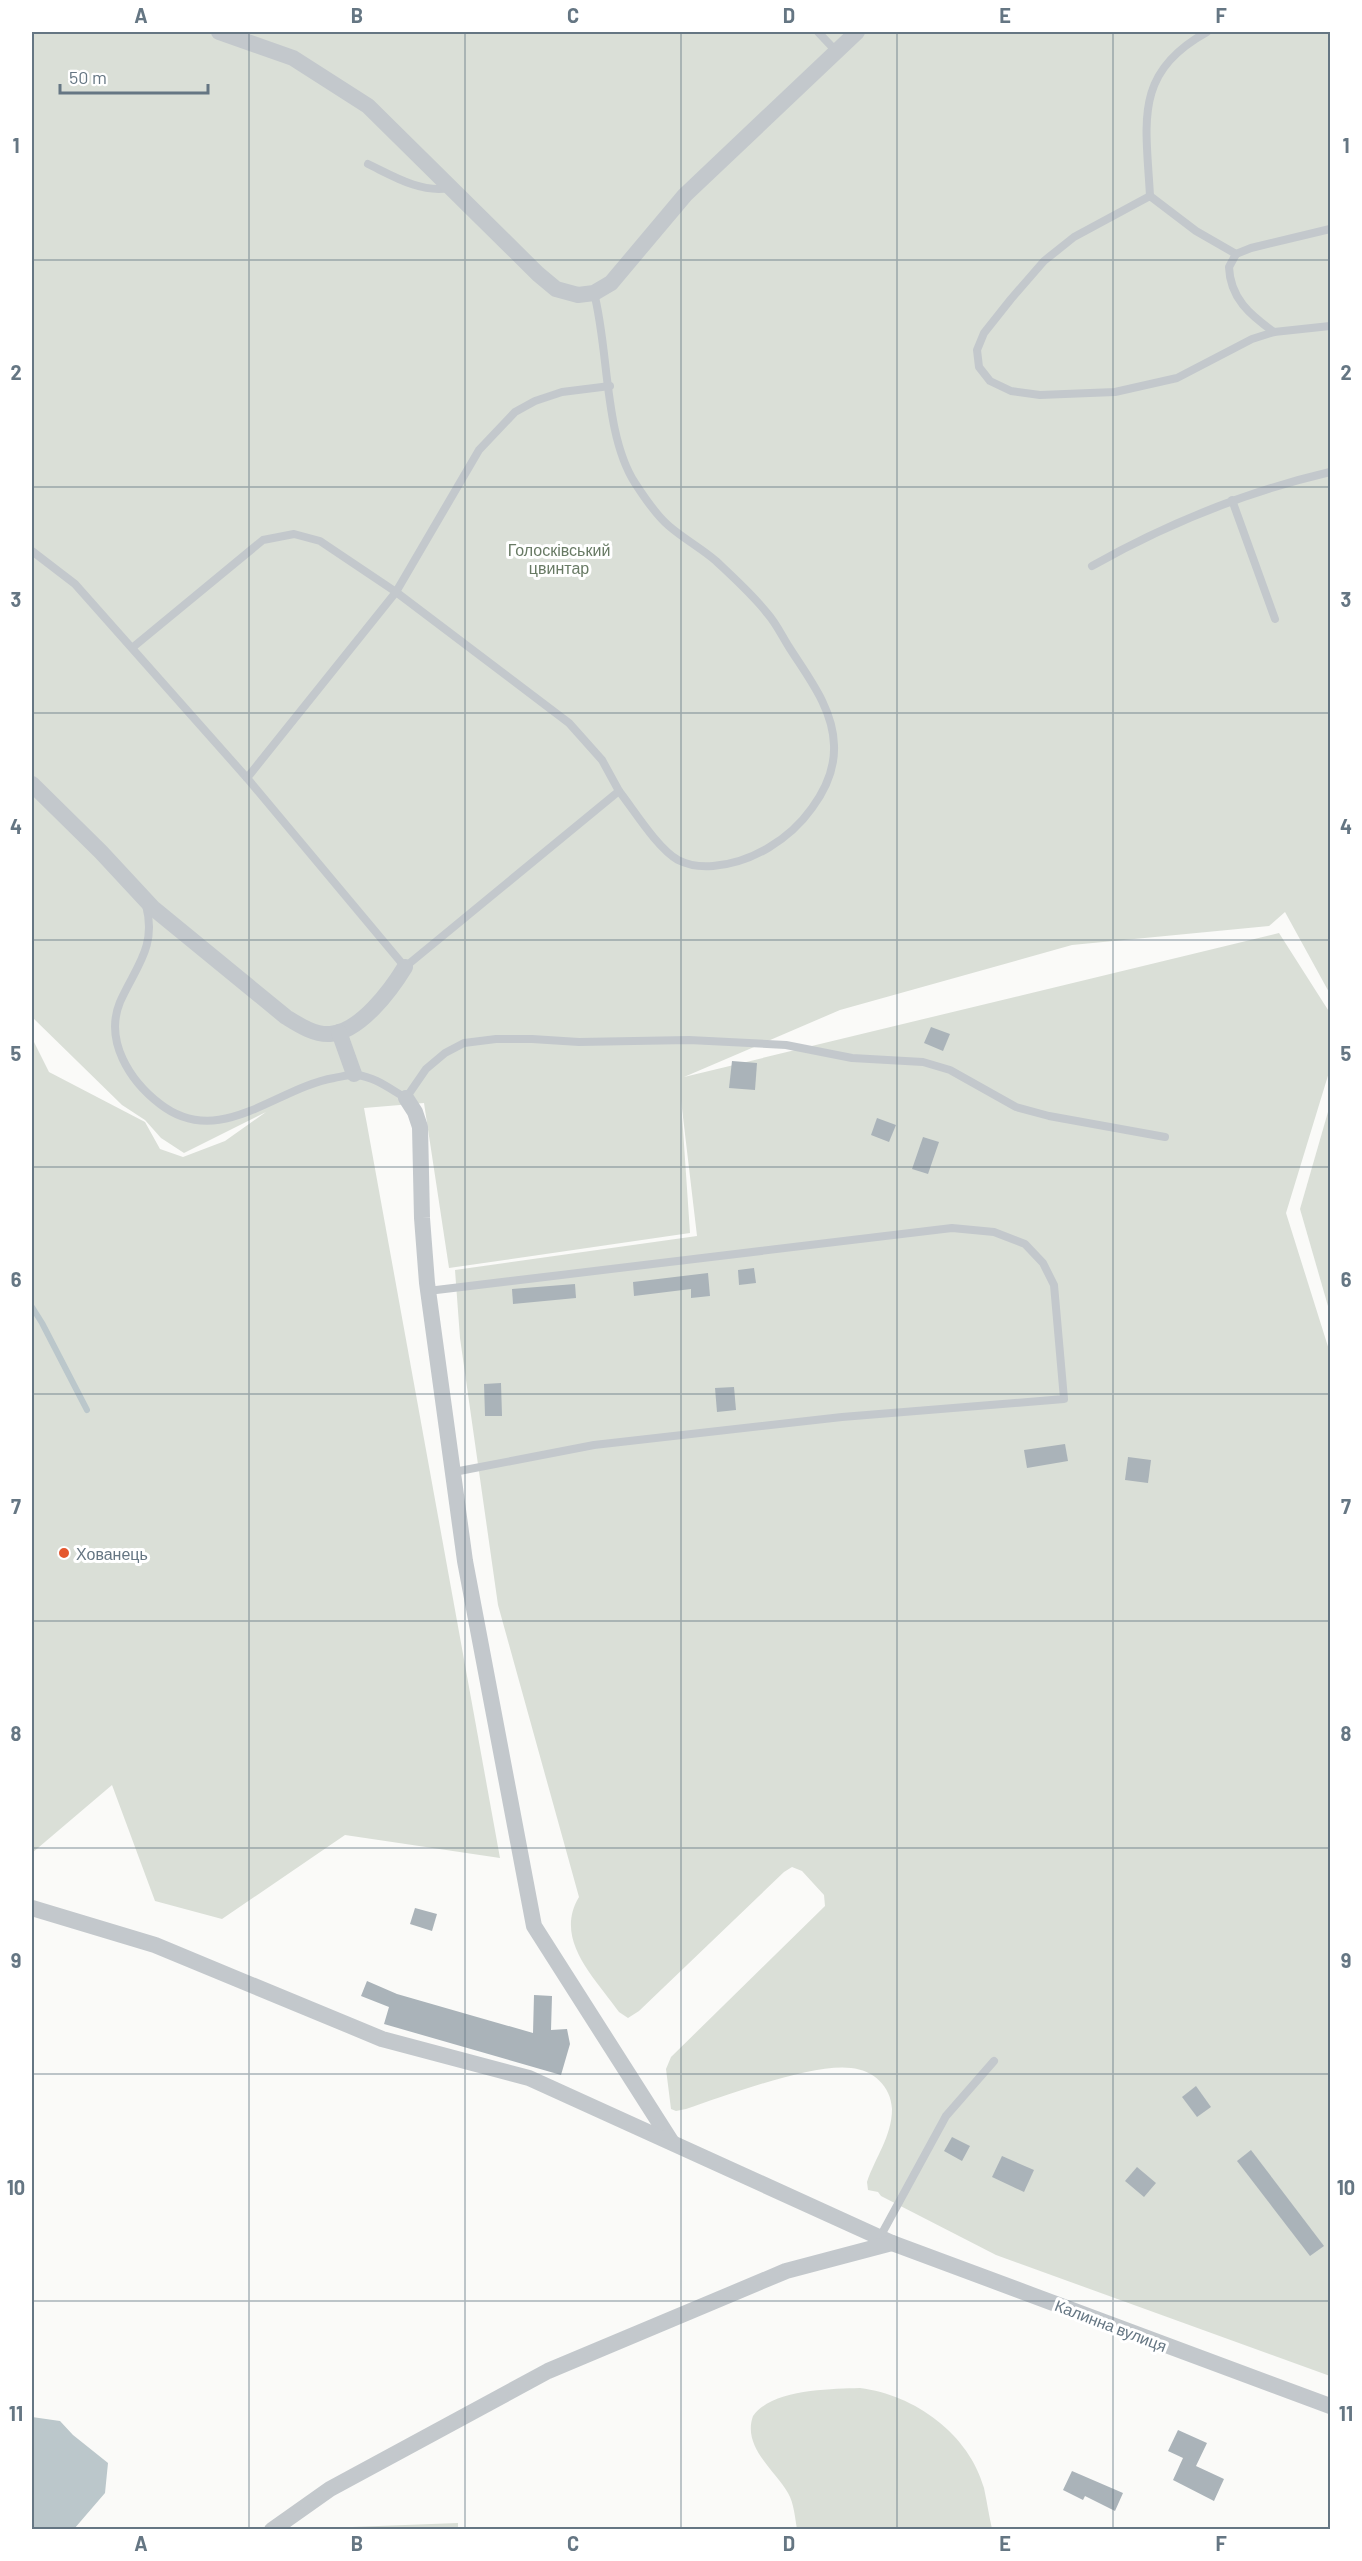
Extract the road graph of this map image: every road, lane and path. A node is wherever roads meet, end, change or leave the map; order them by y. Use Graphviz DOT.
graph roads {
  1 [pos="219,32"];
  2 [pos="818,32"];
  3 [pos="857,32"];
  4 [pos="1207,32"];
  5 [pos="836,50"];
  6 [pos="368,164"];
  7 [pos="450,188"];
  8 [pos="1150,196"];
  9 [pos="1330,229"];
  10 [pos="1236,254"];
  11 [pos="594,293"];
  12 [pos="1330,326"];
  13 [pos="1274,332"];
  14 [pos="610,386"];
  15 [pos="1330,472"];
  16 [pos="1232,500"];
  17 [pos="32,551"];
  18 [pos="1092,566"];
  19 [pos="396,592"];
  20 [pos="1275,619"];
  21 [pos="132,648"];
  22 [pos="247,777"];
  23 [pos="32,784"];
  24 [pos="619,791"];
  25 [pos="142,896"];
  26 [pos="405,967"];
  27 [pos="339,1032"];
  28 [pos="354,1074"];
  29 [pos="406,1098"];
  30 [pos="1165,1137"];
  31 [pos="428,1291"];
  32 [pos="454,1472"];
  33 [pos="32,1908"];
  34 [pos="994,2061"];
  35 [pos="671,2141"];
  36 [pos="886,2240"];
  37 [pos="1330,2406"];
  38 [pos="272,2529"];
  1 -- 7 [label="street"];
  2 -- 5 [label="lane"];
  3 -- 5 [label="street"];
  4 -- 8 [label="lane"];
  5 -- 11 [label="street"];
  6 -- 7 [label="lane"];
  7 -- 11 [label="street"];
  8 -- 10 [label="lane"];
  8 -- 13 [label="lane"];
  9 -- 10 [label="lane"];
  10 -- 13 [label="lane"];
  11 -- 14 [label="lane"];
  12 -- 13 [label="lane"];
  14 -- 19 [label="lane"];
  14 -- 24 [label="lane"];
  15 -- 16 [label="lane"];
  16 -- 18 [label="lane"];
  16 -- 20 [label="lane"];
  17 -- 21 [label="lane"];
  19 -- 21 [label="lane"];
  19 -- 22 [label="lane"];
  19 -- 24 [label="lane"];
  21 -- 22 [label="lane"];
  22 -- 26 [label="lane"];
  23 -- 25 [label="street"];
  24 -- 26 [label="lane"];
  25 -- 27 [label="street"];
  25 -- 28 [label="lane"];
  26 -- 27 [label="street"];
  27 -- 28 [label="street"];
  28 -- 29 [label="lane"];
  29 -- 30 [label="lane"];
  29 -- 31 [label="street"];
  31 -- 32 [label="street"];
  31 -- 32 [label="lane"];
  32 -- 35 [label="street"];
  33 -- 35 [label="street, Калинна вулиця"];
  34 -- 36 [label="lane"];
  35 -- 36 [label="street, Калинна вулиця"];
  36 -- 37 [label="street, Калинна вулиця"];
  36 -- 38 [label="street"];
}
